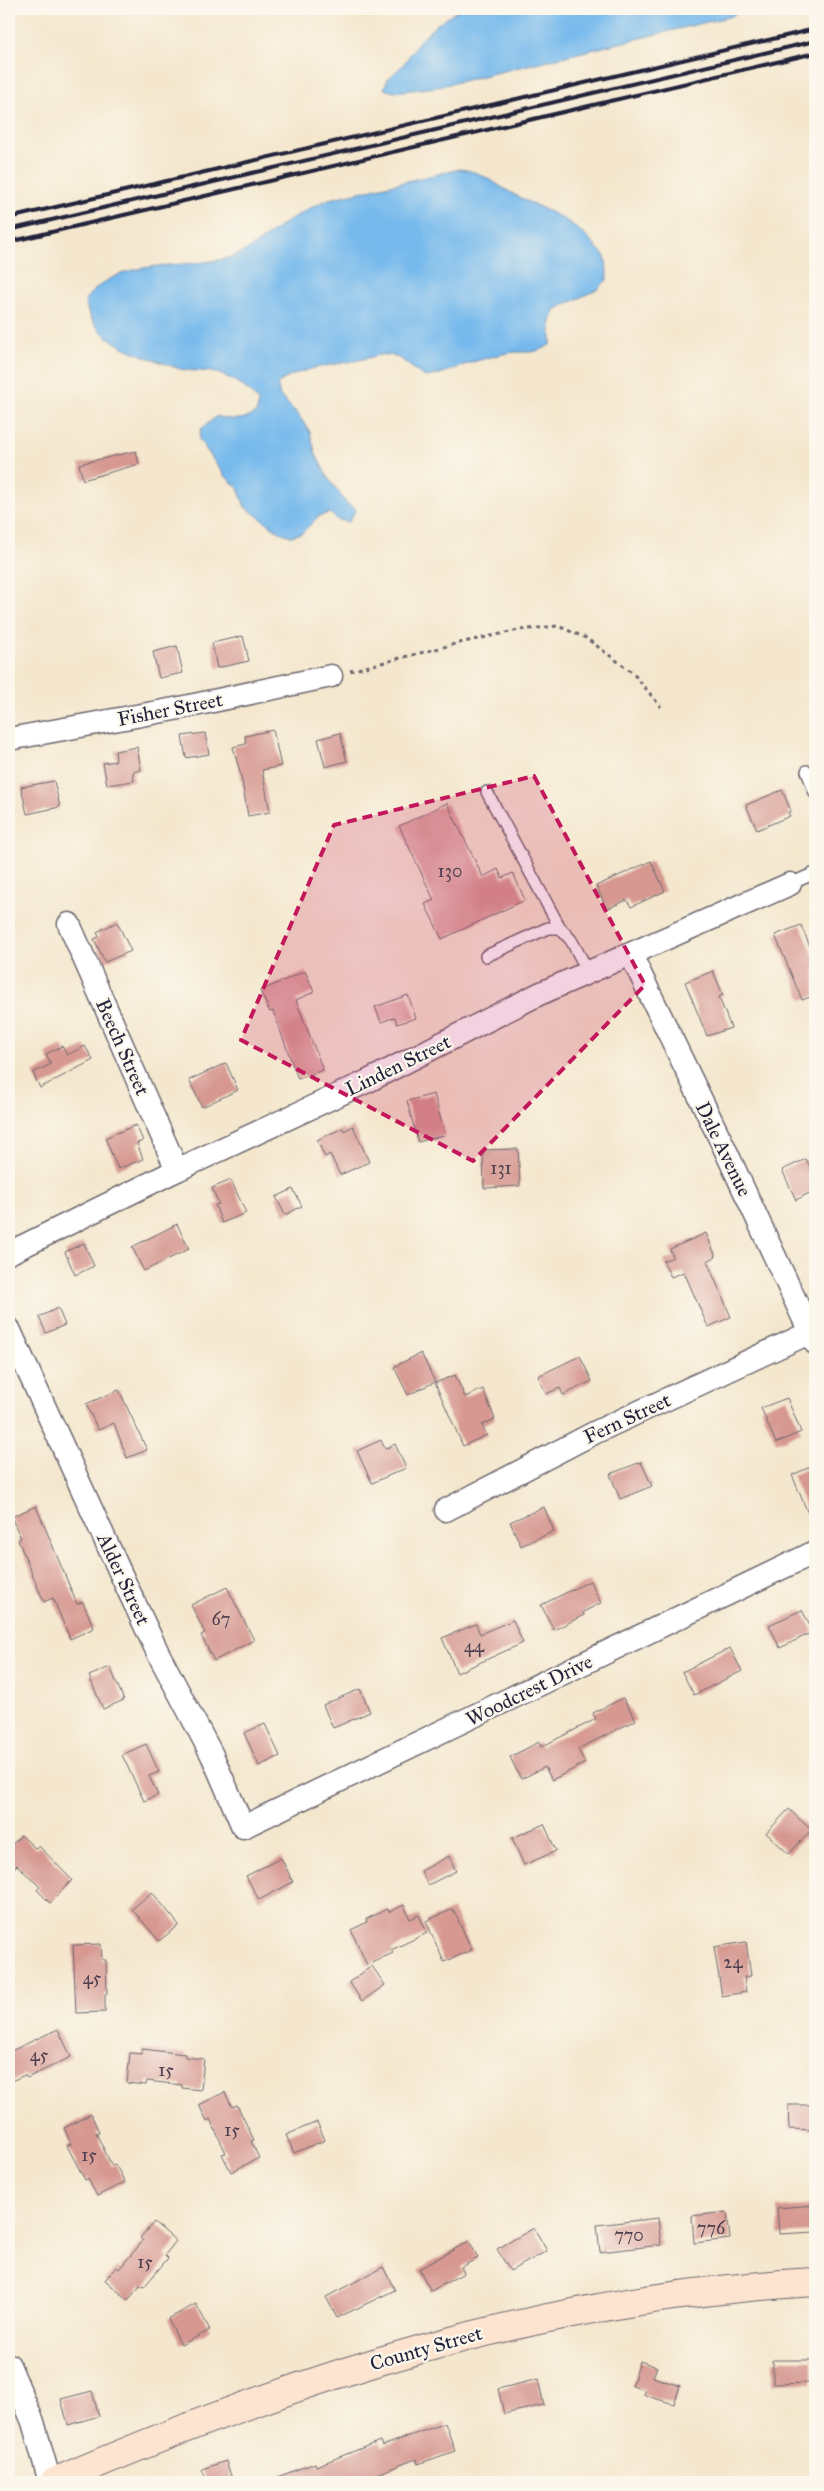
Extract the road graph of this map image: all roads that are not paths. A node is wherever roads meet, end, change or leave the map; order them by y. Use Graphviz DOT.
graph roads {
  1 [pos="331,676"];
  2 [pos="9,739"];
  3 [pos="808,771"];
  4 [pos="487,792"];
  5 [pos="815,793"];
  6 [pos="815,873"];
  7 [pos="790,884"];
  8 [pos="69,924"];
  9 [pos="560,928"];
  10 [pos="631,955"];
  11 [pos="486,956"];
  12 [pos="590,973"];
  13 [pos="177,1170"];
  14 [pos="9,1253"];
  15 [pos="9,1329"];
  16 [pos="813,1338"];
  17 [pos="446,1510"];
  18 [pos="815,1552"];
  19 [pos="243,1827"];
  20 [pos="815,2282"];
  21 [pos="9,2365"];
  22 [pos="52,2482"];
  1 -- 2 [label="street, Fisher Street"];
  3 -- 5 [label="lane"];
  4 -- 9 [label="lane"];
  6 -- 7 [label="lane"];
  7 -- 10 [label="street, Linden Street"];
  8 -- 13 [label="street, Beech Street"];
  9 -- 11 [label="lane"];
  9 -- 12 [label="lane"];
  10 -- 12 [label="street, Linden Street"];
  10 -- 16 [label="street, Dale Avenue"];
  12 -- 13 [label="street, Linden Street"];
  13 -- 14 [label="street, Linden Street"];
  15 -- 19 [label="street, Alder Street"];
  16 -- 17 [label="street, Fern Street"];
  18 -- 19 [label="street, Woodcrest Drive"];
  20 -- 22 [label="main road, County Street"];
  21 -- 22 [label="street"];
}
